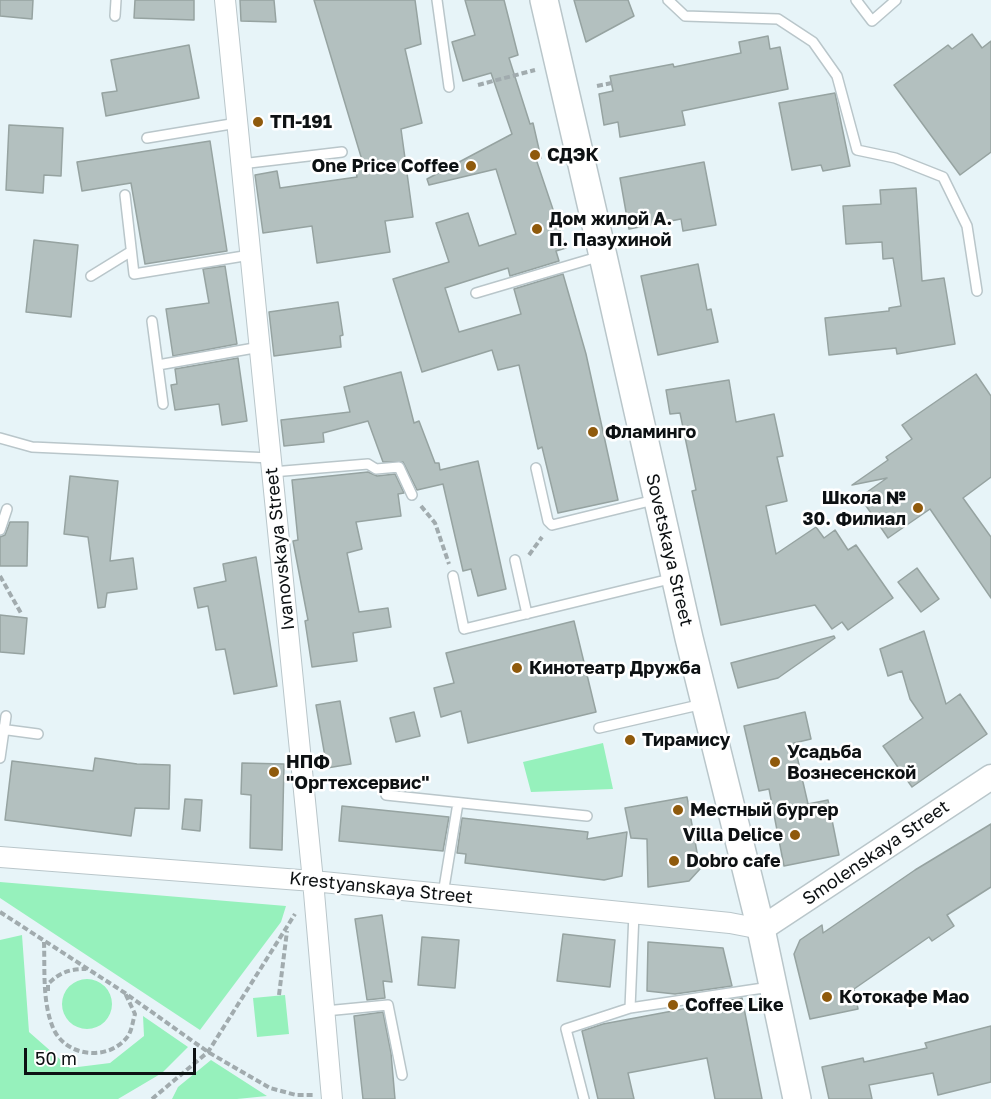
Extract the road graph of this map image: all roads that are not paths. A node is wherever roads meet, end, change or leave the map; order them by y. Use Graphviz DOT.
graph roads {
  1 [pos="116,0"];
  2 [pos="225,0"];
  3 [pos="437,0"];
  4 [pos="544,0"];
  5 [pos="668,0"];
  6 [pos="856,0"];
  7 [pos="896,0"];
  8 [pos="115,16"];
  9 [pos="449,87"];
  10 [pos="237,123"];
  11 [pos="147,138"];
  12 [pos="342,153"];
  13 [pos="241,164"];
  14 [pos="125,195"];
  15 [pos="130,252"];
  16 [pos="603,256"];
  17 [pos="255,260"];
  18 [pos="91,276"];
  19 [pos="977,291"];
  20 [pos="476,293"];
  21 [pos="152,321"];
  22 [pos="260,347"];
  23 [pos="158,365"];
  24 [pos="163,404"];
  25 [pos="0,438"];
  26 [pos="271,465"];
  27 [pos="536,468"];
  28 [pos="412,495"];
  29 [pos="658,500"];
  30 [pos="7,509"];
  31 [pos="0,530"];
  32 [pos="515,560"];
  33 [pos="453,576"];
  34 [pos="676,577"];
  35 [pos="527,614"];
  36 [pos="706,704"];
  37 [pos="6,716"];
  38 [pos="599,728"];
  39 [pos="2,730"];
  40 [pos="38,734"];
  41 [pos="0,758"];
  42 [pos="991,777"];
  43 [pos="386,795"];
  44 [pos="458,803"];
  45 [pos="587,816"];
  46 [pos="0,856"];
  47 [pos="313,881"];
  48 [pos="442,894"];
  49 [pos="634,914"];
  50 [pos="761,929"];
  51 [pos="773,986"];
  52 [pos="630,1008"];
  53 [pos="325,1011"];
  54 [pos="402,1075"];
  55 [pos="332,1097"];
  56 [pos="584,1099"];
  57 [pos="797,1099"];
  1 -- 8 [label="lane"];
  2 -- 10 [label="street, Ivanovskaya Street"];
  3 -- 9 [label="lane"];
  4 -- 16 [label="main road, Sovetskaya Street"];
  5 -- 19 [label="lane"];
  6 -- 7 [label="lane"];
  10 -- 11 [label="lane"];
  10 -- 13 [label="street, Ivanovskaya Street"];
  12 -- 13 [label="lane"];
  13 -- 17 [label="street, Ivanovskaya Street"];
  14 -- 15 [label="lane"];
  15 -- 17 [label="lane"];
  15 -- 18 [label="lane"];
  16 -- 20 [label="lane"];
  16 -- 29 [label="main road, Sovetskaya Street"];
  17 -- 22 [label="street, Ivanovskaya Street"];
  21 -- 23 [label="lane"];
  22 -- 23 [label="lane"];
  22 -- 26 [label="street, Ivanovskaya Street"];
  23 -- 24 [label="lane"];
  25 -- 26 [label="lane"];
  26 -- 28 [label="lane"];
  26 -- 47 [label="street, Ivanovskaya Street"];
  27 -- 29 [label="lane"];
  29 -- 34 [label="main road, Sovetskaya Street"];
  30 -- 31 [label="lane"];
  32 -- 35 [label="lane"];
  33 -- 35 [label="lane"];
  34 -- 35 [label="lane"];
  34 -- 36 [label="main road, Sovetskaya Street"];
  36 -- 38 [label="lane"];
  36 -- 50 [label="main road, Sovetskaya Street"];
  37 -- 39 [label="lane"];
  39 -- 40 [label="lane"];
  39 -- 41 [label="lane"];
  42 -- 50 [label="street, Smolenskaya Street"];
  43 -- 44 [label="lane"];
  44 -- 45 [label="lane"];
  44 -- 48 [label="lane"];
  46 -- 47 [label="street, Krestyanskaya Street"];
  47 -- 48 [label="street, Krestyanskaya Street"];
  47 -- 53 [label="street, Ivanovskaya Street"];
  48 -- 49 [label="street, Krestyanskaya Street"];
  49 -- 50 [label="street, Krestyanskaya Street"];
  49 -- 52 [label="lane"];
  50 -- 51 [label="main road, Sovetskaya Street"];
  51 -- 52 [label="lane"];
  51 -- 57 [label="main road, Sovetskaya Street"];
  52 -- 56 [label="lane"];
  53 -- 54 [label="lane"];
  53 -- 55 [label="street, Ivanovskaya Street"];
}
